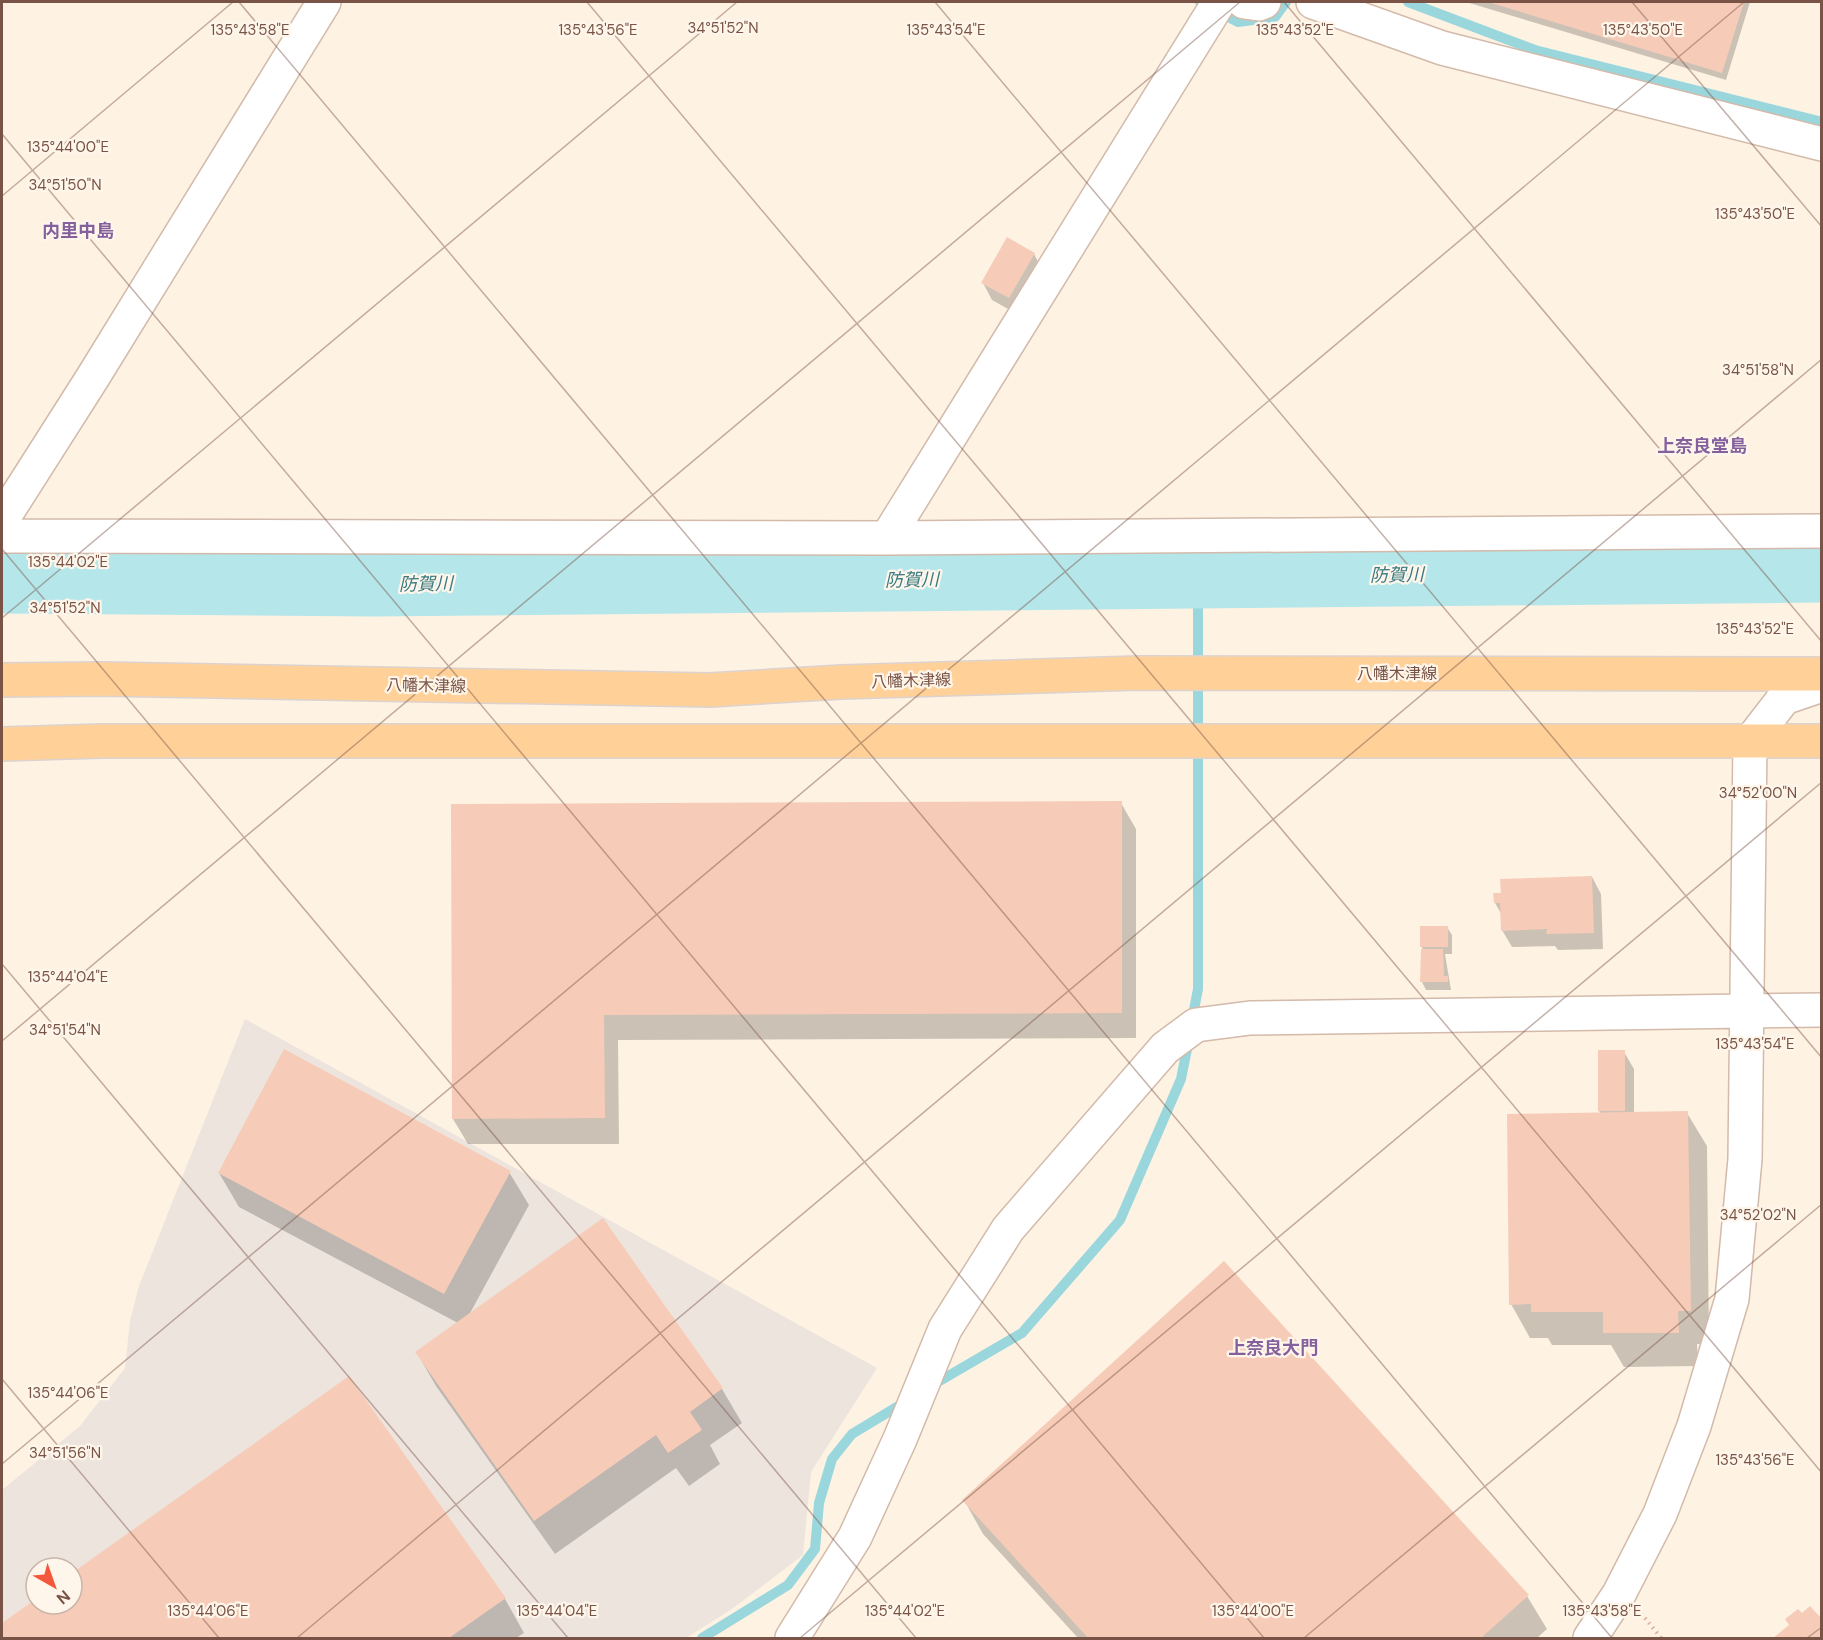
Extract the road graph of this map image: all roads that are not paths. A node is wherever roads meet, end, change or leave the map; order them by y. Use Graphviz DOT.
graph roads {
  1 [pos="324,2"];
  2 [pos="1219,2"];
  3 [pos="1244,2"];
  4 [pos="1264,2"];
  5 [pos="1313,2"];
  6 [pos="1821,144"];
  7 [pos="3,520"];
  8 [pos="1821,531"];
  9 [pos="887,538"];
  10 [pos="1821,674"];
  11 [pos="2,680"];
  12 [pos="1821,685"];
  13 [pos="1821,741"];
  14 [pos="1750,742"];
  15 [pos="2,744"];
  16 [pos="1747,1010"];
  17 [pos="1821,1010"];
  18 [pos="792,1638"];
  19 [pos="1590,1638"];
  1 -- 7 [label="street"];
  2 -- 9 [label="street"];
  3 -- 4 [label="street"];
  5 -- 6 [label="street"];
  7 -- 9 [label="street"];
  8 -- 9 [label="street"];
  10 -- 11 [label="main road, 八幡木津線"];
  12 -- 14 [label="street"];
  13 -- 14 [label="main road"];
  14 -- 15 [label="main road"];
  14 -- 16 [label="street"];
  16 -- 17 [label="street"];
  16 -- 18 [label="street"];
  16 -- 19 [label="street"];
}
